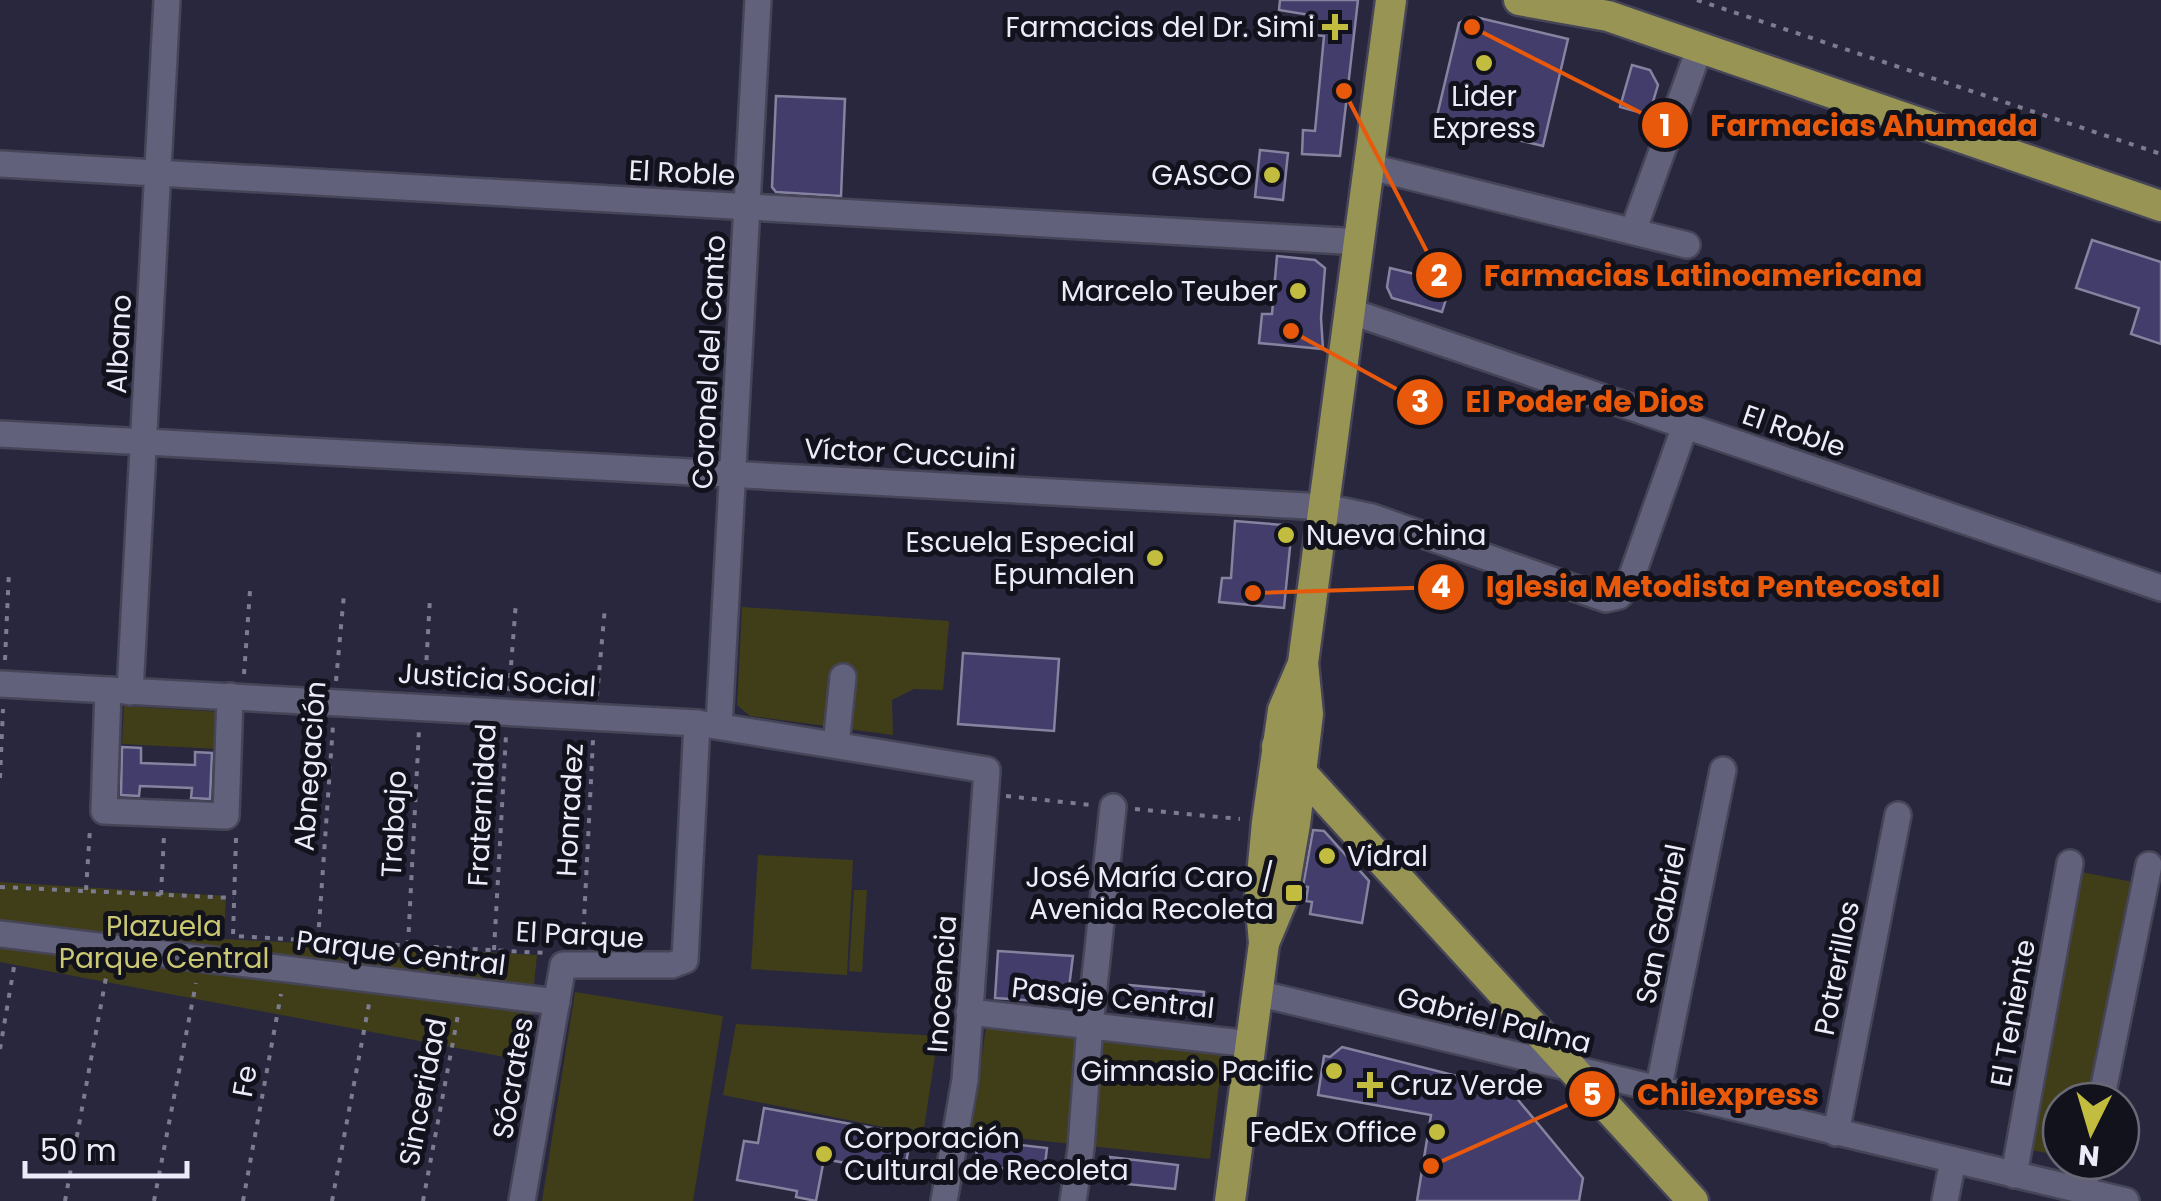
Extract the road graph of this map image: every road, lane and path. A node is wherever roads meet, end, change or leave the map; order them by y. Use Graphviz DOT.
graph roads {
  1 [pos="167,0"];
  2 [pos="758,0"];
  3 [pos="1391,0"];
  4 [pos="1519,0"];
  5 [pos="1577,0"];
  6 [pos="1697,0"];
  7 [pos="1608,16"];
  8 [pos="1700,47"];
  9 [pos="2161,154"];
  10 [pos="0,164"];
  11 [pos="1371,168"];
  12 [pos="158,173"];
  13 [pos="746,206"];
  14 [pos="2161,206"];
  15 [pos="1633,231"];
  16 [pos="1361,242"];
  17 [pos="1687,245"];
  18 [pos="1352,312"];
  19 [pos="1685,426"];
  20 [pos="0,434"];
  21 [pos="144,442"];
  22 [pos="734,474"];
  23 [pos="1325,507"];
  24 [pos="2161,588"];
  25 [pos="344,594"];
  26 [pos="430,598"];
  27 [pos="516,602"];
  28 [pos="605,607"];
  29 [pos="1303,663"];
  30 [pos="842,676"];
  31 [pos="0,684"];
  32 [pos="119,691"];
  33 [pos="230,696"];
  34 [pos="334,701"];
  35 [pos="422,706"];
  36 [pos="508,711"];
  37 [pos="594,716"];
  38 [pos="708,725"];
  39 [pos="836,745"];
  40 [pos="1277,746"];
  41 [pos="1723,770"];
  42 [pos="1302,774"];
  43 [pos="986,782"];
  44 [pos="1113,807"];
  45 [pos="165,814"];
  46 [pos="1898,815"];
  47 [pos="1267,822"];
  48 [pos="2070,863"];
  49 [pos="2149,865"];
  50 [pos="0,887"];
  51 [pos="161,895"];
  52 [pos="234,898"];
  53 [pos="10,935"];
  54 [pos="233,936"];
  55 [pos="318,940"];
  56 [pos="1264,942"];
  57 [pos="408,945"];
  58 [pos="111,948"];
  59 [pos="494,950"];
  60 [pos="200,958"];
  61 [pos="564,958"];
  62 [pos="286,969"];
  63 [pos="374,980"];
  64 [pos="462,991"];
  65 [pos="1257,993"];
  66 [pos="557,1002"];
  67 [pos="969,1012"];
  68 [pos="1090,1025"];
  69 [pos="1251,1044"];
  70 [pos="0,1050"];
  71 [pos="1576,1072"];
  72 [pos="2105,1081"];
  73 [pos="1658,1091"];
  74 [pos="1836,1133"];
  75 [pos="1953,1160"];
  76 [pos="2014,1175"];
  77 [pos="2085,1181"];
  78 [pos="2083,1191"];
  79 [pos="65,1201"];
  80 [pos="154,1201"];
  81 [pos="243,1201"];
  82 [pos="332,1201"];
  83 [pos="423,1201"];
  84 [pos="522,1201"];
  85 [pos="944,1201"];
  86 [pos="1073,1201"];
  87 [pos="1230,1201"];
  88 [pos="1693,1201"];
  89 [pos="1945,1201"];
  90 [pos="2126,1201"];
  1 -- 12 [label="street, Albano"];
  2 -- 13 [label="street, Coronel del Canto"];
  3 -- 11 [label="main road"];
  4 -- 7 [label="main road"];
  5 -- 7 [label="main road"];
  6 -- 9 [label="path"];
  7 -- 8 [label="main road"];
  8 -- 14 [label="main road"];
  8 -- 15 [label="street"];
  10 -- 12 [label="street, El Roble"];
  11 -- 15 [label="street"];
  11 -- 16 [label="main road"];
  12 -- 13 [label="street, El Roble"];
  12 -- 21 [label="street, Albano"];
  13 -- 16 [label="street, El Roble"];
  13 -- 22 [label="street, Coronel del Canto"];
  15 -- 17 [label="street"];
  16 -- 18 [label="main road"];
  18 -- 19 [label="street, El Roble"];
  18 -- 23 [label="main road"];
  19 -- 23 [label="street, Víctor Cuccuini"];
  19 -- 24 [label="street, El Roble"];
  20 -- 21 [label="street, Víctor Cuccuini"];
  21 -- 22 [label="street, Víctor Cuccuini"];
  21 -- 32 [label="street, Albano"];
  22 -- 23 [label="street, Víctor Cuccuini"];
  22 -- 38 [label="street, Coronel del Canto"];
  23 -- 29 [label="main road"];
  25 -- 34 [label="path, Abnegación"];
  26 -- 35 [label="path, Trabajo"];
  27 -- 36 [label="path, Fraternidad"];
  28 -- 37 [label="path, Honradez"];
  29 -- 40 [label="main road"];
  29 -- 42 [label="main road"];
  30 -- 39 [label="street"];
  31 -- 32 [label="street, Justicia Social"];
  32 -- 33 [label="street, Justicia Social"];
  32 -- 45 [label="street, Albano"];
  33 -- 34 [label="street, Justicia Social"];
  33 -- 45 [label="street"];
  34 -- 35 [label="street, Justicia Social"];
  34 -- 55 [label="path, Abnegación"];
  35 -- 36 [label="street, Justicia Social"];
  35 -- 57 [label="path, Trabajo"];
  36 -- 37 [label="street, Justicia Social"];
  36 -- 59 [label="path, Fraternidad"];
  37 -- 38 [label="street, Justicia Social"];
  37 -- 61 [label="path, Honradez"];
  38 -- 39 [label="street, Justicia Social"];
  38 -- 61 [label="street, Coronel del Canto"];
  39 -- 43 [label="street, Justicia Social"];
  40 -- 42 [label="main road"];
  40 -- 47 [label="main road"];
  41 -- 73 [label="street, San Gabriel"];
  42 -- 56 [label="main road"];
  42 -- 71 [label="main road"];
  43 -- 44 [label="path"];
  43 -- 67 [label="street, Inocencia"];
  44 -- 47 [label="path"];
  44 -- 68 [label="street"];
  45 -- 51 [label="path"];
  46 -- 74 [label="street, Potrerillos"];
  47 -- 56 [label="main road"];
  48 -- 76 [label="street, El Teniente"];
  49 -- 72 [label="street"];
  50 -- 51 [label="path"];
  51 -- 52 [label="path"];
  53 -- 58 [label="street, Parque Central"];
  53 -- 70 [label="path"];
  54 -- 55 [label="path, El Parque"];
  55 -- 57 [label="path, El Parque"];
  56 -- 65 [label="main road"];
  57 -- 59 [label="path, El Parque"];
  58 -- 60 [label="street, Parque Central"];
  58 -- 79 [label="path"];
  59 -- 61 [label="path, El Parque"];
  60 -- 62 [label="street, Parque Central"];
  60 -- 80 [label="path"];
  61 -- 66 [label="street, Sócrates"];
  62 -- 63 [label="street, Parque Central"];
  62 -- 81 [label="path, Fe"];
  63 -- 64 [label="street, Parque Central"];
  63 -- 82 [label="path"];
  64 -- 66 [label="street, Parque Central"];
  64 -- 83 [label="path, Sinceridad"];
  65 -- 69 [label="main road"];
  65 -- 71 [label="street, Gabriel Palma"];
  66 -- 84 [label="street, Sócrates"];
  67 -- 68 [label="street, Pasaje Central"];
  67 -- 85 [label="street, Inocencia"];
  68 -- 69 [label="street, Pasaje Central"];
  68 -- 86 [label="street"];
  69 -- 87 [label="main road"];
  71 -- 73 [label="street, Gabriel Palma"];
  71 -- 88 [label="main road"];
  73 -- 74 [label="street, Gabriel Palma"];
  74 -- 75 [label="street, Gabriel Palma"];
  75 -- 76 [label="street, Gabriel Palma"];
  75 -- 89 [label="street"];
  76 -- 78 [label="street, Gabriel Palma"];
  77 -- 78 [label="street"];
  78 -- 90 [label="street, Gabriel Palma"];
}
